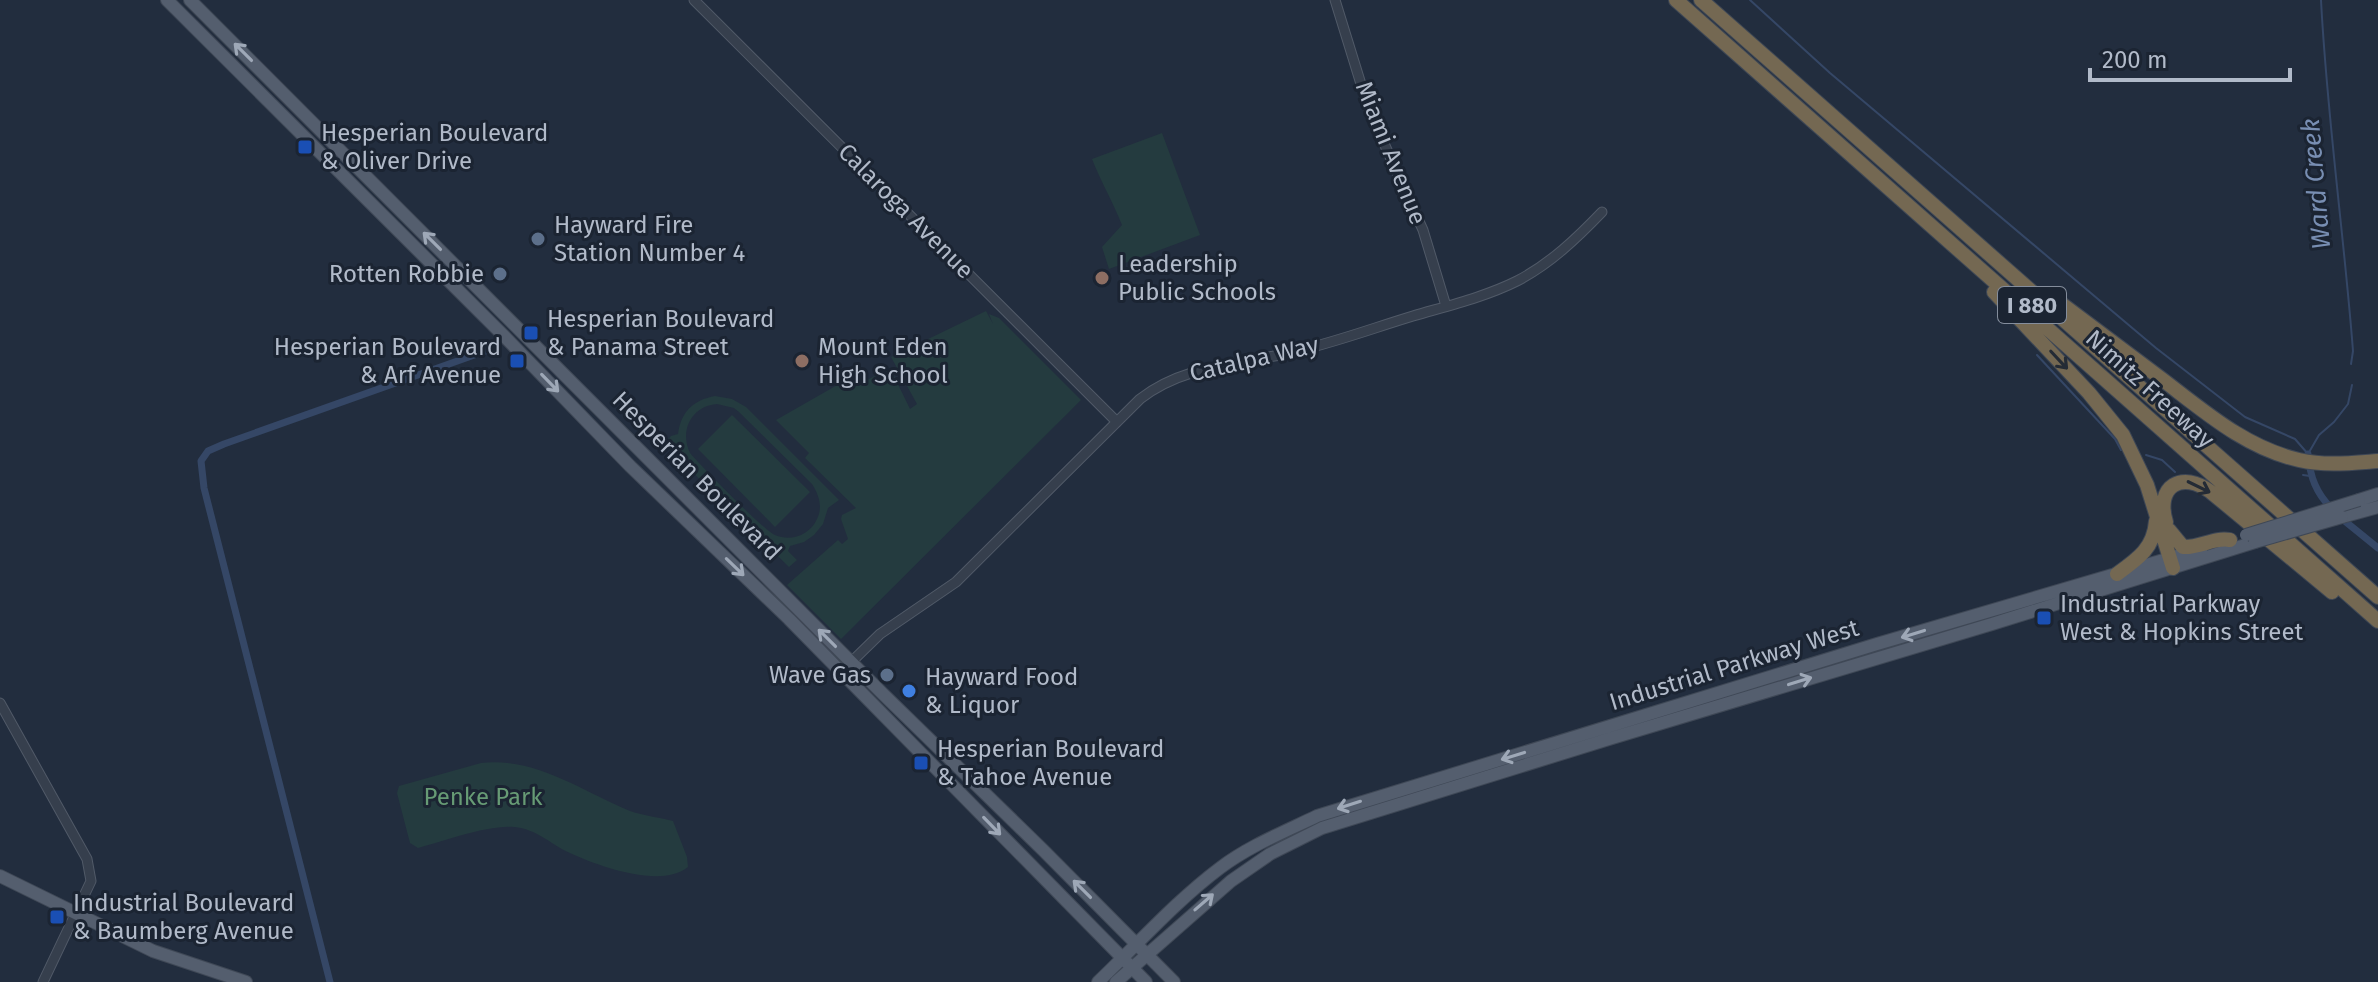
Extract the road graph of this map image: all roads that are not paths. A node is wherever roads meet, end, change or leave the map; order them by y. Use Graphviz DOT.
graph roads {
  1 [pos="167,0"];
  2 [pos="190,0"];
  3 [pos="694,0"];
  4 [pos="1335,0"];
  5 [pos="1676,0"];
  6 [pos="1687,0"];
  7 [pos="1701,0"];
  8 [pos="1716,0"];
  9 [pos="1602,212"];
  10 [pos="1928,222"];
  11 [pos="2051,296"];
  12 [pos="1446,306"];
  13 [pos="1117,422"];
  14 [pos="2378,461"];
  15 [pos="2378,494"];
  16 [pos="2374,508"];
  17 [pos="2156,516"];
  18 [pos="2169,530"];
  19 [pos="2250,538"];
  20 [pos="2230,540"];
  21 [pos="2175,562"];
  22 [pos="2117,574"];
  23 [pos="2378,587"];
  24 [pos="2378,597"];
  25 [pos="2378,609"];
  26 [pos="2378,623"];
  27 [pos="851,661"];
  28 [pos="841,672"];
  29 [pos="0,703"];
  30 [pos="1670,715"];
  31 [pos="919,751"];
  32 [pos="949,760"];
  33 [pos="0,876"];
  34 [pos="76,914"];
  35 [pos="1136,945"];
  36 [pos="1147,955"];
  37 [pos="1127,963"];
  38 [pos="43,982"];
  39 [pos="246,982"];
  40 [pos="1098,982"];
  41 [pos="1116,982"];
  42 [pos="1146,982"];
  43 [pos="1174,982"];
  1 -- 28 [label="main road, Hesperian Boulevard, one-way"];
  27 -- 2 [label="main road, Hesperian Boulevard, one-way"];
  3 -- 13 [label="street, Calaroga Avenue"];
  4 -- 12 [label="street, Miami Avenue"];
  5 -- 10 [label="highway, Nimitz Freeway / I 880"];
  6 -- 25 [label="highway, I 880"];
  7 -- 24 [label="highway, I 880"];
  8 -- 11 [label="highway, Nimitz Freeway / I 880"];
  9 -- 12 [label="street, Catalpa Way"];
  10 -- 17 [label="highway, one-way"];
  10 -- 26 [label="highway, Nimitz Freeway / I 880"];
  11 -- 14 [label="highway"];
  11 -- 23 [label="highway, Nimitz Freeway / I 880"];
  12 -- 13 [label="street, Catalpa Way"];
  13 -- 27 [label="street, Catalpa Way"];
  15 -- 19 [label="main road, Industrial Parkway West, bridge"];
  16 -- 19 [label="main road, Industrial Parkway West, bridge"];
  17 -- 21 [label="highway"];
  17 -- 22 [label="highway"];
  18 -- 20 [label="highway"];
  18 -- 21 [label="highway"];
  18 -- 26 [label="highway, one-way"];
  19 -- 20 [label="main road, Industrial Parkway West"];
  19 -- 21 [label="main road, Industrial Parkway West"];
  20 -- 21 [label="main road, Industrial Parkway West"];
  21 -- 22 [label="main road, Industrial Parkway West"];
  30 -- 21 [label="main road, Industrial Parkway West, one-way"];
  22 -- 30 [label="main road, Industrial Parkway West, one-way"];
  27 -- 28 [label="street, Catalpa Way"];
  27 -- 32 [label="main road, Hesperian Boulevard"];
  28 -- 31 [label="main road, Hesperian Boulevard"];
  29 -- 34 [label="street"];
  30 -- 35 [label="main road, Industrial Parkway West, one-way"];
  36 -- 30 [label="main road, Industrial Parkway West, one-way"];
  31 -- 32 [label="main road"];
  31 -- 37 [label="main road, Hesperian Boulevard, one-way"];
  35 -- 32 [label="main road, Hesperian Boulevard, one-way"];
  33 -- 34 [label="main road"];
  34 -- 38 [label="street"];
  34 -- 39 [label="main road"];
  35 -- 36 [label="main road, Hesperian Boulevard"];
  35 -- 37 [label="main road, Industrial Parkway West"];
  36 -- 37 [label="main road, Industrial Parkway West"];
  36 -- 43 [label="main road, Hesperian Boulevard"];
  37 -- 40 [label="main road"];
  37 -- 41 [label="main road"];
  37 -- 42 [label="main road, Hesperian Boulevard"];
}
